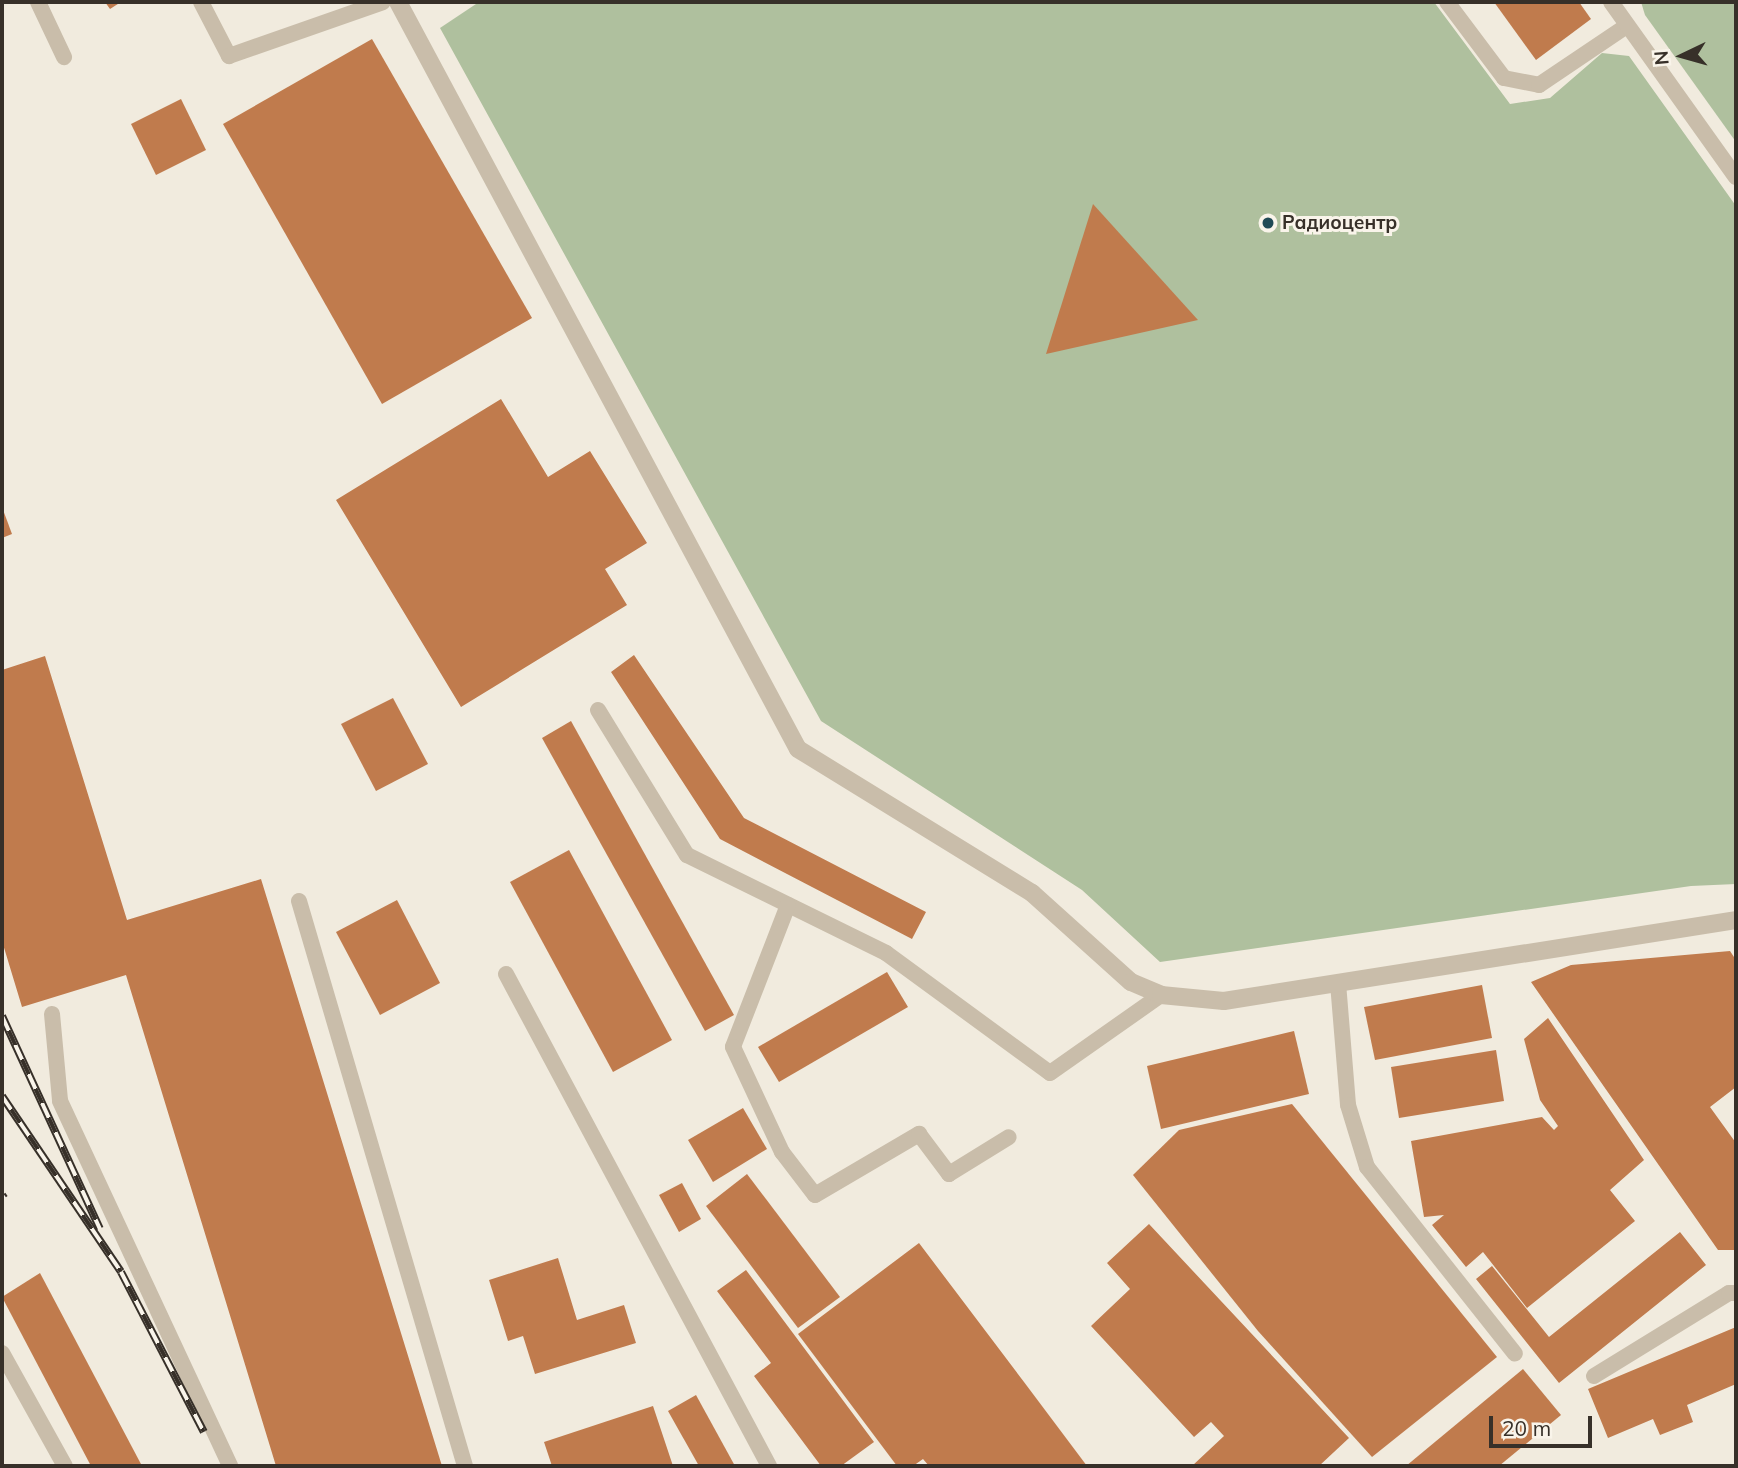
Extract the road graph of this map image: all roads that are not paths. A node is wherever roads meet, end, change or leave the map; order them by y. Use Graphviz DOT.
graph roads {
  1 [pos="38,2"];
  2 [pos="201,2"];
  3 [pos="383,2"];
  4 [pos="398,2"];
  5 [pos="1447,2"];
  6 [pos="1611,2"];
  7 [pos="1625,27"];
  8 [pos="64,57"];
  9 [pos="1736,177"];
  10 [pos="598,710"];
  11 [pos="299,901"];
  12 [pos="788,905"];
  13 [pos="1736,920"];
  14 [pos="506,974"];
  15 [pos="1338,983"];
  16 [pos="1161,995"];
  17 [pos="52,1014"];
  18 [pos="1009,1137"];
  19 [pos="1736,1293"];
  20 [pos="2,1353"];
  21 [pos="1515,1354"];
  22 [pos="1594,1376"];
  23 [pos="65,1466"];
  24 [pos="230,1466"];
  25 [pos="465,1466"];
  26 [pos="769,1466"];
  1 -- 8 [label="lane"];
  2 -- 3 [label="lane"];
  4 -- 16 [label="street"];
  5 -- 7 [label="lane"];
  6 -- 7 [label="lane"];
  7 -- 9 [label="lane"];
  10 -- 12 [label="lane"];
  11 -- 25 [label="lane"];
  12 -- 16 [label="lane"];
  12 -- 18 [label="lane"];
  13 -- 15 [label="street"];
  14 -- 26 [label="lane"];
  15 -- 16 [label="street"];
  15 -- 21 [label="lane"];
  17 -- 24 [label="lane"];
  19 -- 22 [label="lane"];
  20 -- 23 [label="lane"];
}
